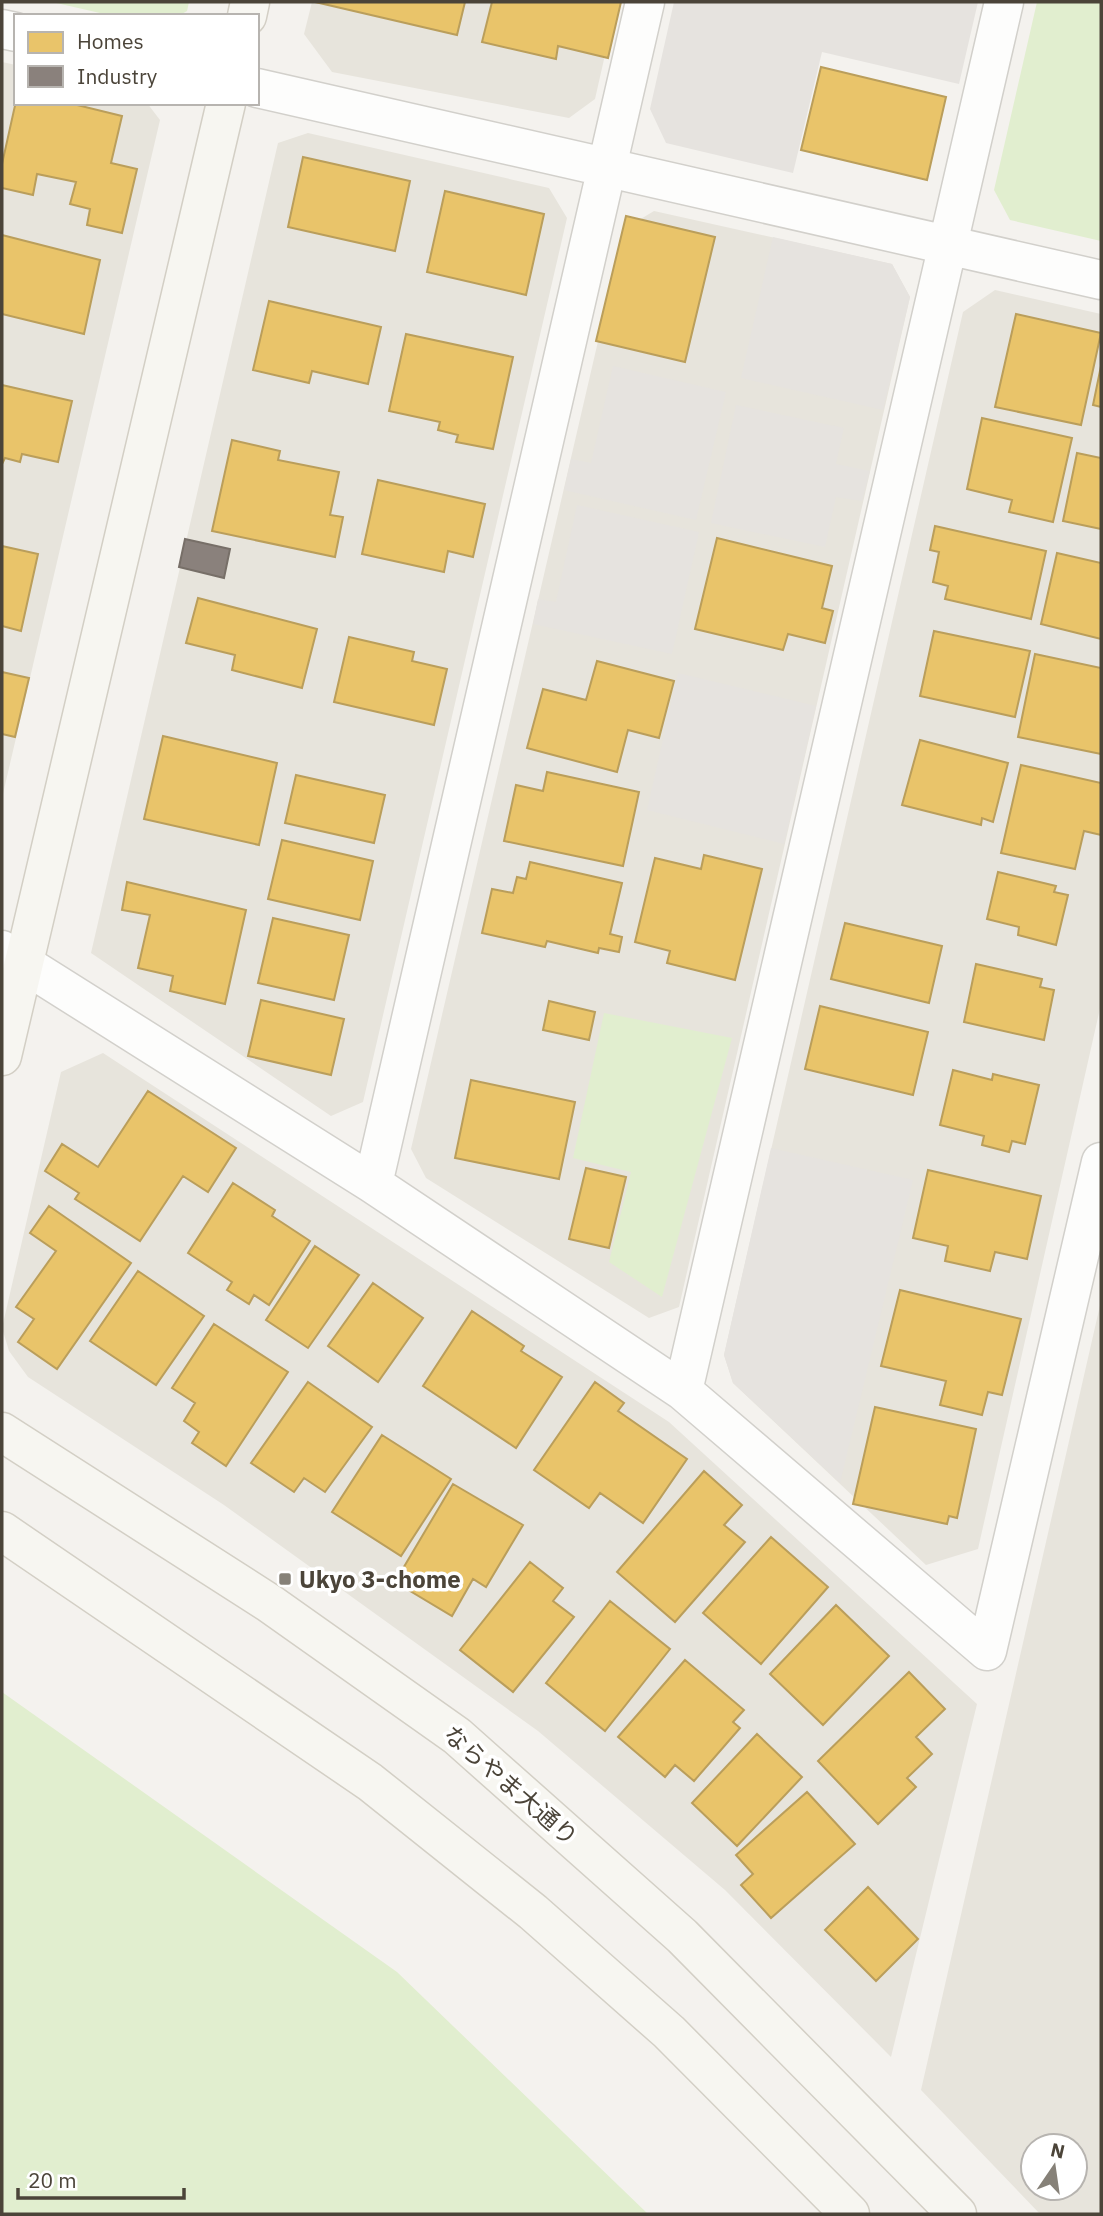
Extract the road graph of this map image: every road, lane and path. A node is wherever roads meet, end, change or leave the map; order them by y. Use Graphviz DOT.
graph roads {
  1 [pos="645,2"];
  2 [pos="1004,2"];
  3 [pos="259,88"];
  4 [pos="226,105"];
  5 [pos="607,170"];
  6 [pos="950,245"];
  7 [pos="1101,280"];
  8 [pos="13,956"];
  9 [pos="2,1056"];
  10 [pos="1101,1163"];
  11 [pos="373,1184"];
  12 [pos="683,1391"];
  13 [pos="2,1432"];
  14 [pos="2,1531"];
  15 [pos="850,2214"];
  16 [pos="957,2214"];
  1 -- 5 [label="street"];
  2 -- 6 [label="street"];
  3 -- 5 [label="street"];
  4 -- 8 [label="street"];
  5 -- 6 [label="street"];
  5 -- 11 [label="street"];
  6 -- 7 [label="street"];
  6 -- 12 [label="street"];
  8 -- 9 [label="street"];
  8 -- 11 [label="street"];
  10 -- 12 [label="street"];
  11 -- 12 [label="street"];
  13 -- 16 [label="street, ならやま大通り"];
  14 -- 15 [label="street"];
}
